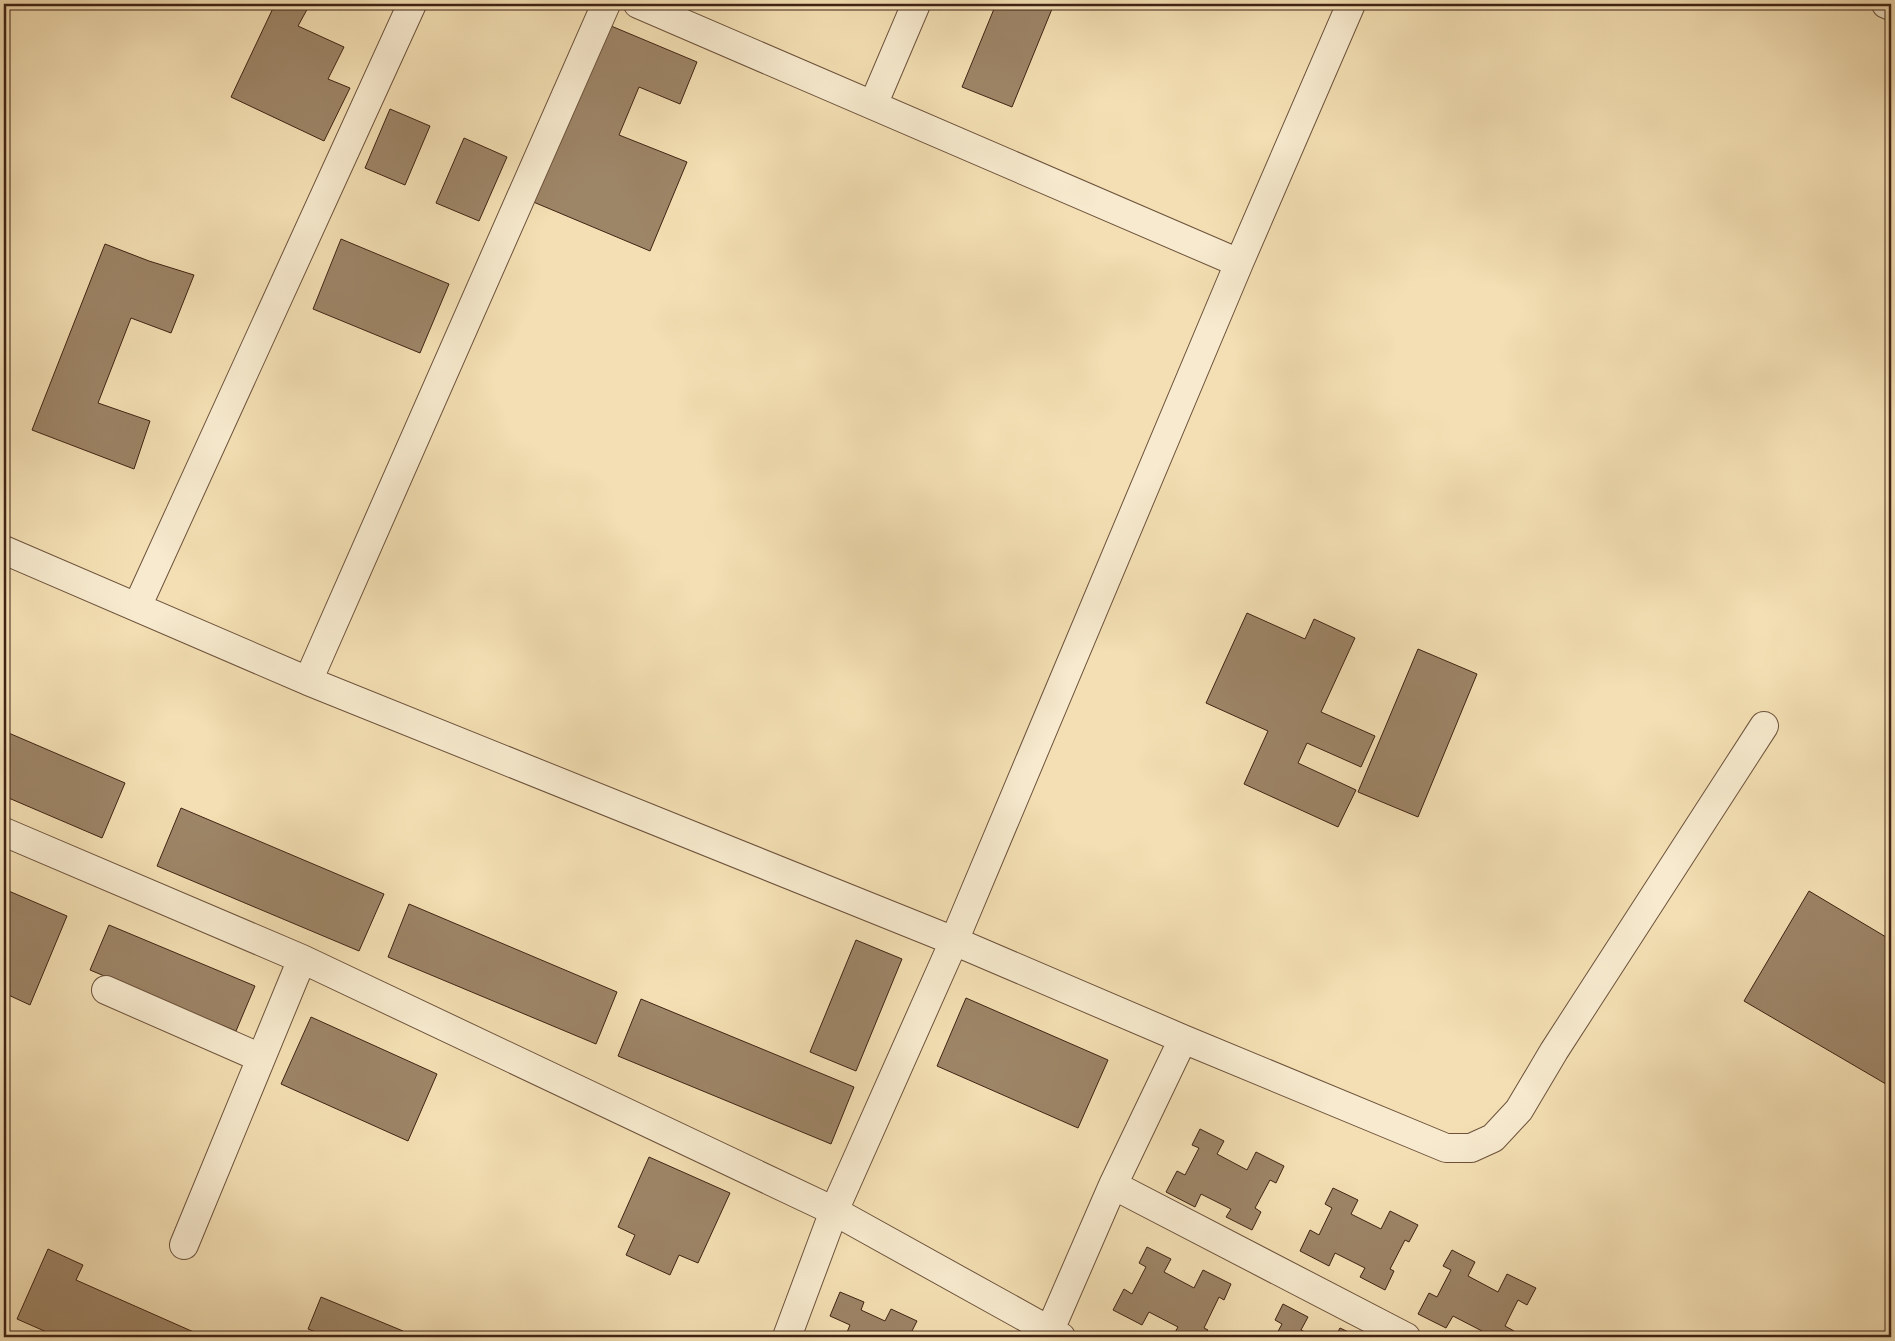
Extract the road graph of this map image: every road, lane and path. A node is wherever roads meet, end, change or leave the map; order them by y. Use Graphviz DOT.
graph roads {
  1 [pos="412,4"];
  2 [pos="606,4"];
  3 [pos="638,4"];
  4 [pos="916,4"];
  5 [pos="1351,4"];
  6 [pos="1886,4"];
  7 [pos="1891,6"];
  8 [pos="873,105"];
  9 [pos="1240,263"];
  10 [pos="4,550"];
  11 [pos="137,607"];
  12 [pos="308,681"];
  13 [pos="1764,726"];
  14 [pos="4,832"];
  15 [pos="954,941"];
  16 [pos="302,959"];
  17 [pos="106,990"];
  18 [pos="1183,1039"];
  19 [pos="261,1058"];
  20 [pos="1113,1185"];
  21 [pos="834,1211"];
  22 [pos="184,1245"];
  23 [pos="1055,1334"];
  24 [pos="787,1337"];
  25 [pos="1406,1337"];
  1 -- 11 [label="lane"];
  2 -- 12 [label="lane"];
  3 -- 8 [label="lane"];
  4 -- 8 [label="lane"];
  5 -- 9 [label="lane"];
  6 -- 7 [label="lane"];
  8 -- 9 [label="lane"];
  9 -- 15 [label="lane"];
  10 -- 11 [label="lane"];
  11 -- 12 [label="lane"];
  12 -- 15 [label="lane"];
  13 -- 18 [label="lane"];
  14 -- 16 [label="lane"];
  15 -- 18 [label="lane"];
  15 -- 21 [label="lane"];
  16 -- 19 [label="lane"];
  16 -- 21 [label="lane"];
  17 -- 19 [label="lane"];
  18 -- 20 [label="lane"];
  19 -- 22 [label="lane"];
  20 -- 23 [label="lane"];
  20 -- 25 [label="lane"];
  21 -- 23 [label="lane"];
  21 -- 24 [label="lane"];
}
